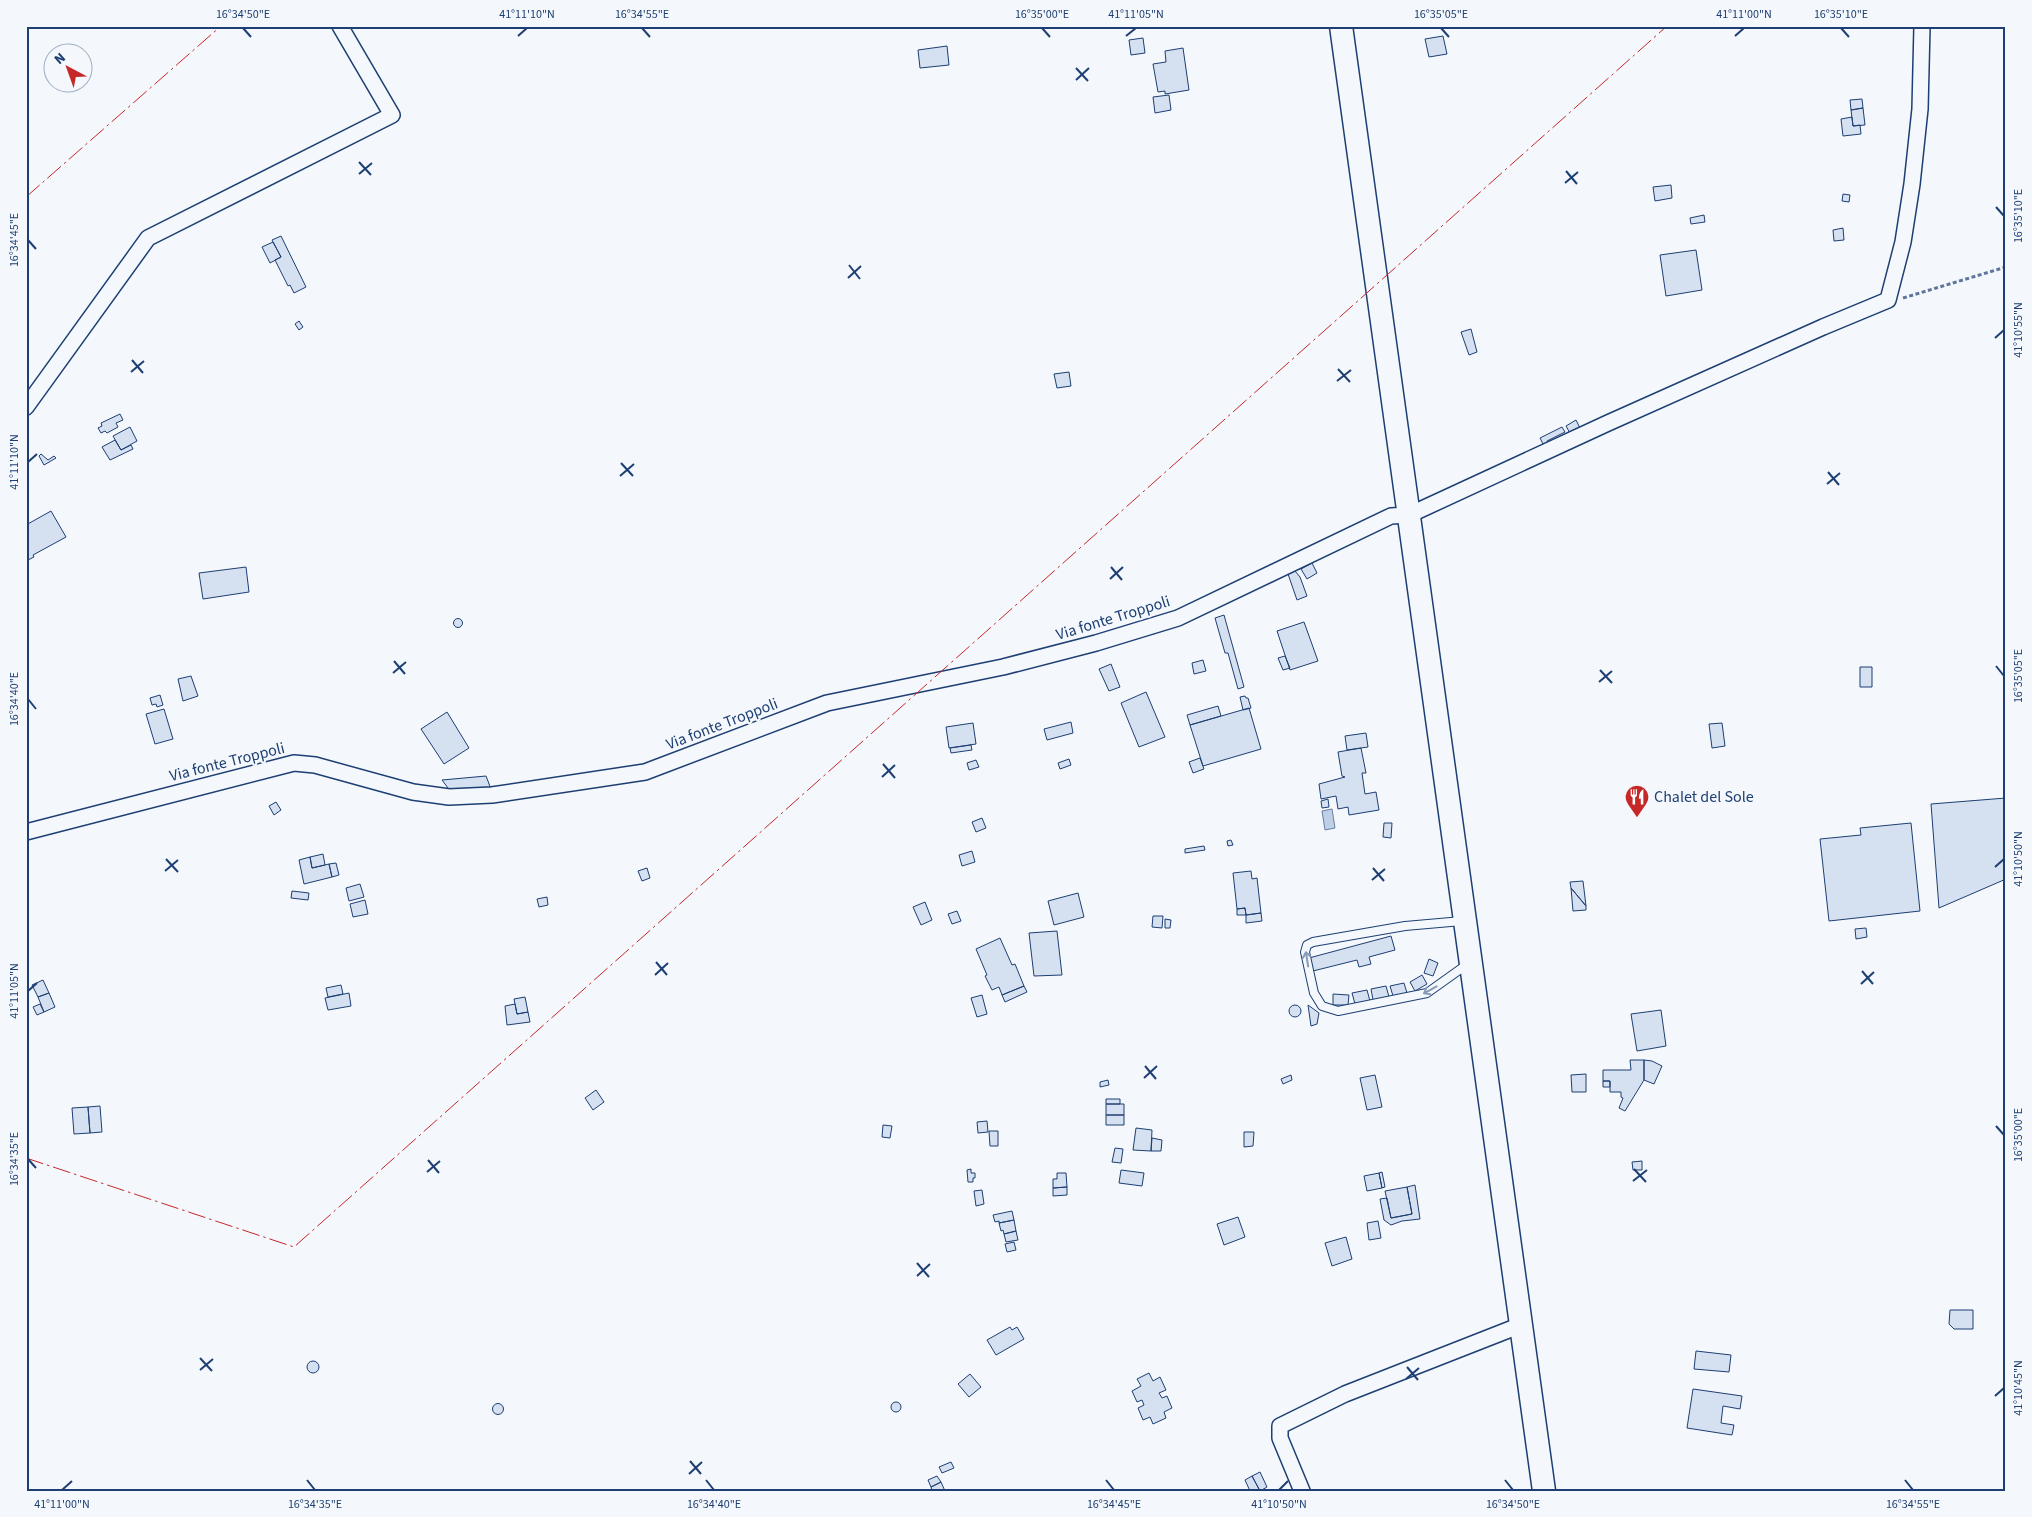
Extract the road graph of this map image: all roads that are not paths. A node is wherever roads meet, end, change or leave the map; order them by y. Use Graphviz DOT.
graph roads {
  1 [pos="340,26"];
  2 [pos="1341,26"];
  3 [pos="1922,26"];
  4 [pos="26,407"];
  5 [pos="1409,515"];
  6 [pos="26,832"];
  7 [pos="1465,921"];
  8 [pos="1470,962"];
  9 [pos="1521,1325"];
  10 [pos="1302,1491"];
  11 [pos="1544,1491"];
  1 -- 4 [label="street"];
  2 -- 5 [label="main road"];
  3 -- 5 [label="street, Via fonte Troppoli"];
  5 -- 6 [label="street, Via fonte Troppoli"];
  5 -- 7 [label="main road"];
  7 -- 8 [label="main road"];
  8 -- 7 [label="lane, one-way"];
  8 -- 9 [label="main road"];
  9 -- 10 [label="street"];
  9 -- 11 [label="main road"];
}
